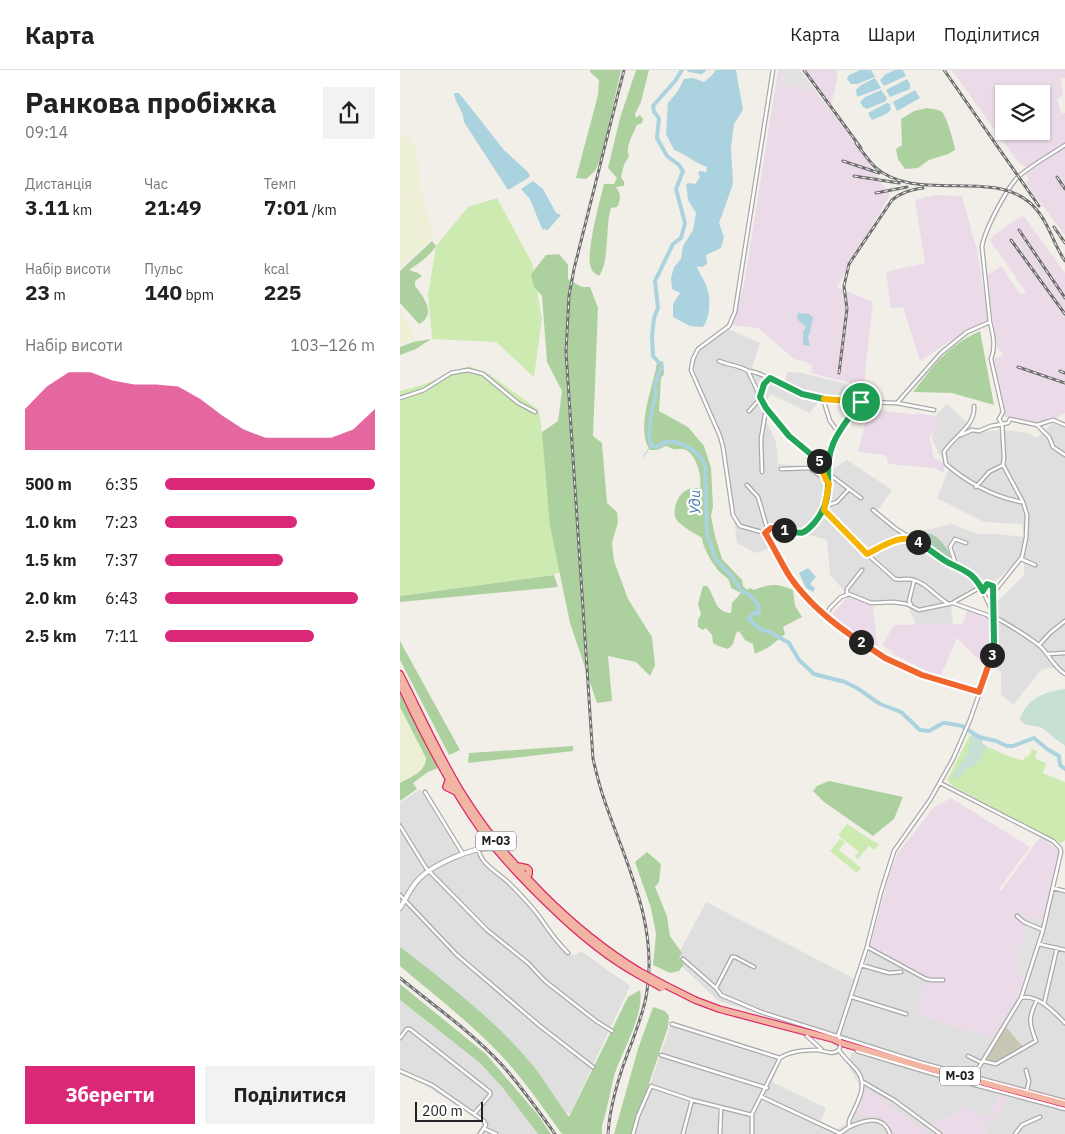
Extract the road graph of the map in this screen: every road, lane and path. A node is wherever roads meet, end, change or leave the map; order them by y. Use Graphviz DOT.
graph roads {
  1 [pos="773,70"];
  2 [pos="1065,145"];
  3 [pos="990,322"];
  4 [pos="719,361"];
  5 [pos="748,371"];
  6 [pos="770,378"];
  7 [pos="760,397"];
  8 [pos="400,398"];
  9 [pos="823,399"];
  10 [pos="861,402"];
  11 [pos="898,402"];
  12 [pos="974,406"];
  13 [pos="766,408"];
  14 [pos="934,410"];
  15 [pos="749,411"];
  16 [pos="535,412"];
  17 [pos="1002,424"];
  18 [pos="1037,425"];
  19 [pos="1065,425"];
  20 [pos="839,433"];
  21 [pos="958,436"];
  22 [pos="1065,455"];
  23 [pos="1003,465"];
  24 [pos="781,468"];
  25 [pos="762,472"];
  26 [pos="829,474"];
  27 [pos="824,479"];
  28 [pos="829,484"];
  29 [pos="747,486"];
  30 [pos="976,487"];
  31 [pos="849,488"];
  32 [pos="861,498"];
  33 [pos="1023,502"];
  34 [pos="826,506"];
  35 [pos="824,510"];
  36 [pos="873,510"];
  37 [pos="766,532"];
  38 [pos="913,539"];
  39 [pos="966,543"];
  40 [pos="867,554"];
  41 [pos="1021,559"];
  42 [pos="1035,565"];
  43 [pos="956,566"];
  44 [pos="862,570"];
  45 [pos="914,580"];
  46 [pos="982,589"];
  47 [pos="994,592"];
  48 [pos="847,595"];
  49 [pos="948,603"];
  50 [pos="952,603"];
  51 [pos="910,605"];
  52 [pos="993,613"];
  53 [pos="825,617"];
  54 [pos="993,619"];
  55 [pos="1065,621"];
  56 [pos="1039,645"];
  57 [pos="1065,653"];
  58 [pos="1048,654"];
  59 [pos="400,674"];
  60 [pos="1065,674"];
  61 [pos="400,684"];
  62 [pos="979,692"];
  63 [pos="453,781"];
  64 [pos="940,783"];
  65 [pos="425,792"];
  66 [pos="400,826"];
  67 [pos="481,830"];
  68 [pos="478,849"];
  69 [pos="496,849"];
  70 [pos="463,854"];
  71 [pos="430,871"];
  72 [pos="525,878"];
  73 [pos="1053,888"];
  74 [pos="1065,891"];
  75 [pos="400,895"];
  76 [pos="405,900"];
  77 [pos="400,908"];
  78 [pos="1017,916"];
  79 [pos="1043,930"];
  80 [pos="1039,944"];
  81 [pos="867,947"];
  82 [pos="1057,948"];
  83 [pos="1065,950"];
  84 [pos="568,953"];
  85 [pos="683,959"];
  86 [pos="861,965"];
  87 [pos="754,967"];
  88 [pos="901,972"];
  89 [pos="943,980"];
  90 [pos="662,986"];
  91 [pos="716,988"];
  92 [pos="852,997"];
  93 [pos="1021,998"];
  94 [pos="1037,1000"];
  95 [pos="1044,1004"];
  96 [pos="906,1014"];
  97 [pos="1065,1023"];
  98 [pos="672,1024"];
  99 [pos="612,1031"];
  100 [pos="807,1036"];
  101 [pos="838,1036"];
  102 [pos="400,1038"];
  103 [pos="841,1043"];
  104 [pos="855,1047"];
  105 [pos="822,1050"];
  106 [pos="839,1050"];
  107 [pos="661,1055"];
  108 [pos="968,1056"];
  109 [pos="780,1058"];
  110 [pos="983,1062"];
  111 [pos="593,1067"];
  112 [pos="1026,1070"];
  113 [pos="400,1071"];
  114 [pos="973,1078"];
  115 [pos="863,1082"];
  116 [pos="767,1088"];
  117 [pos="1027,1090"];
  118 [pos="762,1097"];
  119 [pos="692,1100"];
  120 [pos="1065,1103"];
  121 [pos="721,1108"];
  122 [pos="1065,1109"];
  123 [pos="474,1114"];
  124 [pos="752,1115"];
  125 [pos="1040,1117"];
  126 [pos="849,1127"];
  127 [pos="485,1128"];
  128 [pos="839,1133"];
  129 [pos="480,1134"];
  130 [pos="496,1134"];
  131 [pos="633,1134"];
  132 [pos="682,1134"];
  133 [pos="720,1134"];
  134 [pos="752,1134"];
  135 [pos="890,1134"];
  136 [pos="940,1134"];
  137 [pos="1016,1134"];
  1 -- 37 [label="street"];
  2 -- 3 [label="street"];
  3 -- 11 [label="street"];
  3 -- 17 [label="street"];
  4 -- 5 [label="street"];
  5 -- 6 [label="street"];
  5 -- 7 [label="street"];
  6 -- 7 [label="street"];
  6 -- 9 [label="street"];
  7 -- 13 [label="street"];
  7 -- 15 [label="street"];
  8 -- 16 [label="street"];
  9 -- 10 [label="street"];
  9 -- 20 [label="street"];
  10 -- 11 [label="street"];
  10 -- 20 [label="street"];
  11 -- 14 [label="street"];
  12 -- 21 [label="street"];
  13 -- 25 [label="street"];
  13 -- 27 [label="street"];
  17 -- 18 [label="street"];
  17 -- 21 [label="street"];
  17 -- 23 [label="street"];
  18 -- 19 [label="street"];
  18 -- 22 [label="street"];
  20 -- 26 [label="street"];
  21 -- 30 [label="street"];
  23 -- 30 [label="street"];
  23 -- 33 [label="street"];
  24 -- 27 [label="street"];
  26 -- 28 [label="street"];
  26 -- 31 [label="street"];
  27 -- 28 [label="street"];
  28 -- 34 [label="street"];
  29 -- 37 [label="street"];
  30 -- 33 [label="street"];
  31 -- 32 [label="street"];
  31 -- 34 [label="street"];
  33 -- 41 [label="street"];
  34 -- 35 [label="street"];
  35 -- 37 [label="street"];
  35 -- 40 [label="street"];
  36 -- 38 [label="street"];
  37 -- 53 [label="street"];
  38 -- 40 [label="street"];
  38 -- 43 [label="street"];
  39 -- 43 [label="street"];
  40 -- 45 [label="street"];
  41 -- 42 [label="street"];
  41 -- 47 [label="street"];
  43 -- 46 [label="street"];
  44 -- 48 [label="street"];
  45 -- 49 [label="street"];
  45 -- 51 [label="street"];
  46 -- 47 [label="street"];
  46 -- 50 [label="street"];
  46 -- 52 [label="street"];
  47 -- 52 [label="street"];
  48 -- 51 [label="street"];
  48 -- 53 [label="street"];
  49 -- 50 [label="street"];
  49 -- 51 [label="street"];
  50 -- 54 [label="street"];
  52 -- 54 [label="street"];
  53 -- 62 [label="street"];
  54 -- 56 [label="street"];
  54 -- 62 [label="street"];
  55 -- 56 [label="street"];
  56 -- 58 [label="street"];
  57 -- 58 [label="street"];
  58 -- 60 [label="street"];
  59 -- 63 [label="highway, М-03"];
  61 -- 63 [label="highway, М-03"];
  62 -- 64 [label="street"];
  63 -- 67 [label="highway, М-03"];
  63 -- 72 [label="highway, М-03"];
  64 -- 73 [label="street"];
  64 -- 81 [label="street"];
  65 -- 70 [label="street"];
  66 -- 71 [label="street"];
  67 -- 68 [label="street"];
  67 -- 69 [label="highway, М-03"];
  68 -- 69 [label="street"];
  68 -- 70 [label="street"];
  68 -- 84 [label="street"];
  69 -- 72 [label="highway, М-03"];
  70 -- 71 [label="street"];
  71 -- 76 [label="street"];
  71 -- 99 [label="street"];
  72 -- 90 [label="highway, М-03, bridge"];
  73 -- 74 [label="street"];
  73 -- 79 [label="street"];
  75 -- 76 [label="street"];
  76 -- 77 [label="street"];
  76 -- 111 [label="street"];
  78 -- 79 [label="street"];
  79 -- 80 [label="street"];
  80 -- 82 [label="street"];
  80 -- 93 [label="street"];
  81 -- 86 [label="street"];
  81 -- 89 [label="street"];
  82 -- 83 [label="street"];
  82 -- 95 [label="street"];
  85 -- 91 [label="street"];
  86 -- 88 [label="street"];
  86 -- 92 [label="street"];
  87 -- 91 [label="street"];
  90 -- 100 [label="highway, М-03"];
  90 -- 103 [label="highway, М-03"];
  91 -- 101 [label="street"];
  92 -- 96 [label="street"];
  92 -- 101 [label="street"];
  93 -- 94 [label="street"];
  93 -- 110 [label="street"];
  94 -- 95 [label="street"];
  94 -- 110 [label="street"];
  95 -- 97 [label="street"];
  98 -- 109 [label="street"];
  100 -- 103 [label="highway, М-03"];
  100 -- 105 [label="street"];
  101 -- 103 [label="street"];
  101 -- 114 [label="street"];
  102 -- 123 [label="street"];
  103 -- 104 [label="highway, М-03"];
  103 -- 106 [label="street"];
  104 -- 114 [label="highway, М-03"];
  104 -- 122 [label="street"];
  105 -- 106 [label="street"];
  105 -- 109 [label="street"];
  106 -- 115 [label="street"];
  107 -- 116 [label="street"];
  108 -- 110 [label="street"];
  109 -- 116 [label="street"];
  110 -- 114 [label="street"];
  112 -- 117 [label="street"];
  113 -- 123 [label="street"];
  114 -- 117 [label="street"];
  114 -- 120 [label="highway, М-03"];
  115 -- 126 [label="street"];
  115 -- 136 [label="street"];
  116 -- 118 [label="street"];
  117 -- 120 [label="street"];
  118 -- 124 [label="street"];
  118 -- 128 [label="street"];
  119 -- 121 [label="street"];
  119 -- 131 [label="street"];
  119 -- 132 [label="street"];
  121 -- 124 [label="street"];
  121 -- 133 [label="street"];
  123 -- 127 [label="street"];
  124 -- 134 [label="street"];
  125 -- 137 [label="street"];
  126 -- 128 [label="street"];
  126 -- 135 [label="street"];
  127 -- 129 [label="street"];
  127 -- 130 [label="street"];
}
